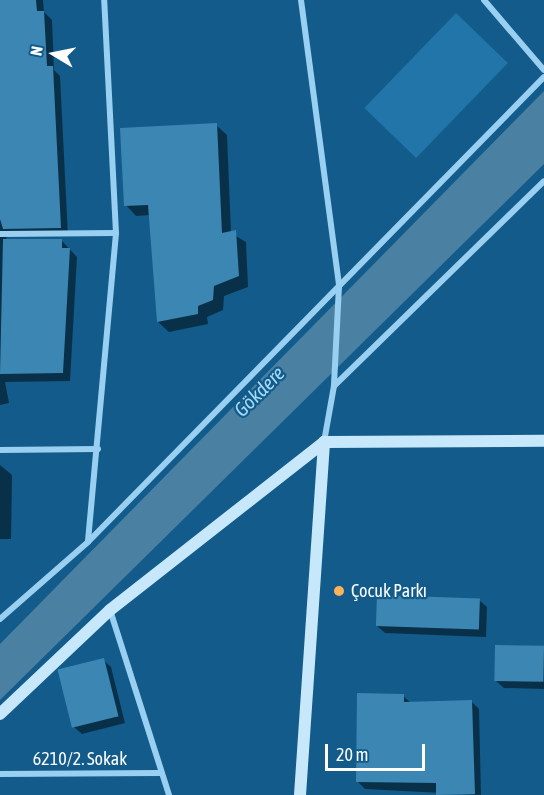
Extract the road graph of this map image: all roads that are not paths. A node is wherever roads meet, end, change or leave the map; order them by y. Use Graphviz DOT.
graph roads {
  1 [pos="104,0"];
  2 [pos="301,0"];
  3 [pos="484,0"];
  4 [pos="544,70"];
  5 [pos="544,77"];
  6 [pos="544,181"];
  7 [pos="116,233"];
  8 [pos="0,234"];
  9 [pos="339,286"];
  10 [pos="334,386"];
  11 [pos="544,441"];
  12 [pos="324,442"];
  13 [pos="98,449"];
  14 [pos="0,450"];
  15 [pos="88,542"];
  16 [pos="0,608"];
  17 [pos="12,608"];
  18 [pos="110,610"];
  19 [pos="0,619"];
  20 [pos="0,714"];
  21 [pos="0,774"];
  22 [pos="160,774"];
  23 [pos="169,795"];
  24 [pos="300,795"];
  1 -- 7 [label="street"];
  2 -- 9 [label="street"];
  3 -- 4 [label="street"];
  5 -- 9 [label="street"];
  6 -- 10 [label="street"];
  7 -- 8 [label="street"];
  7 -- 13 [label="street"];
  9 -- 10 [label="street"];
  9 -- 15 [label="street"];
  10 -- 12 [label="street"];
  11 -- 12 [label="street"];
  12 -- 18 [label="street"];
  12 -- 24 [label="street"];
  13 -- 14 [label="street"];
  13 -- 15 [label="street"];
  15 -- 17 [label="street"];
  16 -- 17 [label="street"];
  17 -- 19 [label="street"];
  18 -- 20 [label="street"];
  18 -- 22 [label="street"];
  21 -- 22 [label="street, 6210/2. Sokak"];
  22 -- 23 [label="street"];
}
